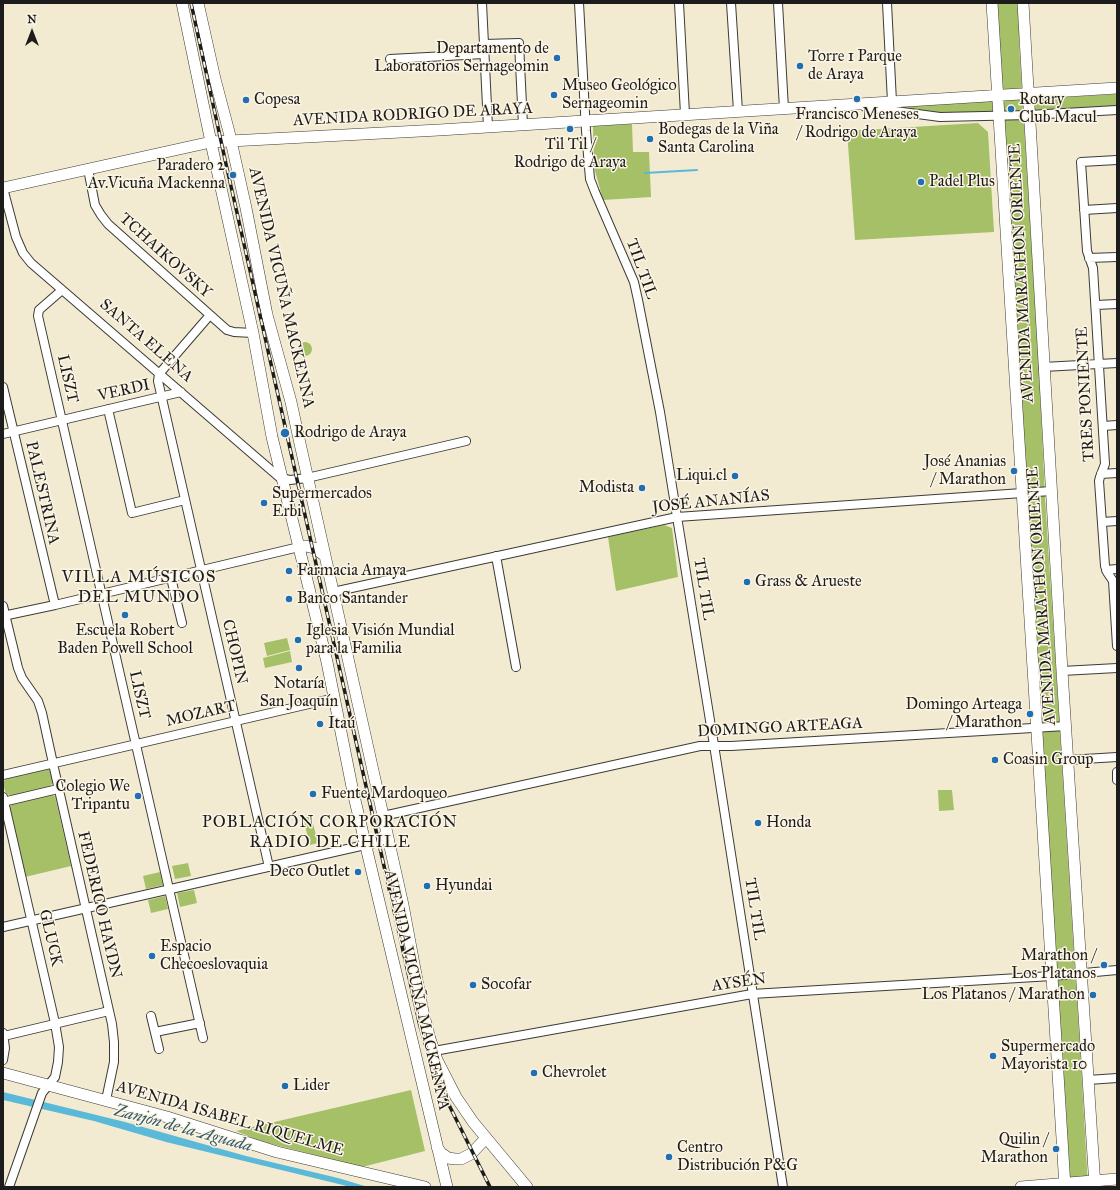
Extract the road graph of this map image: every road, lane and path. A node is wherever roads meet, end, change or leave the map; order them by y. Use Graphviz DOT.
graph roads {
  1 [pos="182,3"];
  2 [pos="198,3"];
  3 [pos="482,3"];
  4 [pos="579,3"];
  5 [pos="679,3"];
  6 [pos="732,3"];
  7 [pos="778,3"];
  8 [pos="887,3"];
  9 [pos="992,3"];
  10 [pos="1023,3"];
  11 [pos="484,44"];
  12 [pos="484,54"];
  13 [pos="390,59"];
  14 [pos="1117,88"];
  15 [pos="1028,94"];
  16 [pos="998,96"];
  17 [pos="892,102"];
  18 [pos="850,105"];
  19 [pos="784,109"];
  20 [pos="1117,110"];
  21 [pos="738,112"];
  22 [pos="685,114"];
  23 [pos="999,116"];
  24 [pos="1029,116"];
  25 [pos="586,121"];
  26 [pos="523,125"];
  27 [pos="488,127"];
  28 [pos="211,142"];
  29 [pos="231,142"];
  30 [pos="1117,160"];
  31 [pos="88,170"];
  32 [pos="3,188"];
  33 [pos="1117,208"];
  34 [pos="1084,210"];
  35 [pos="1117,257"];
  36 [pos="1090,258"];
  37 [pos="62,290"];
  38 [pos="1117,304"];
  39 [pos="1096,305"];
  40 [pos="210,316"];
  41 [pos="253,333"];
  42 [pos="1117,363"];
  43 [pos="1099,364"];
  44 [pos="1044,367"];
  45 [pos="159,374"];
  46 [pos="3,387"];
  47 [pos="181,392"];
  48 [pos="161,397"];
  49 [pos="108,409"];
  50 [pos="62,420"];
  51 [pos="1117,425"];
  52 [pos="1103,426"];
  53 [pos="14,432"];
  54 [pos="3,434"];
  55 [pos="466,441"];
  56 [pos="1117,473"];
  57 [pos="1101,474"];
  58 [pos="307,478"];
  59 [pos="282,479"];
  60 [pos="1051,491"];
  61 [pos="1022,493"];
  62 [pos="185,500"];
  63 [pos="677,517"];
  64 [pos="1117,521"];
  65 [pos="1102,522"];
  66 [pos="299,547"];
  67 [pos="324,555"];
  68 [pos="496,556"];
  69 [pos="1117,569"];
  70 [pos="1106,570"];
  71 [pos="201,571"];
  72 [pos="171,578"];
  73 [pos="333,592"];
  74 [pos="102,594"];
  75 [pos="55,605"];
  76 [pos="3,606"];
  77 [pos="4,616"];
  78 [pos="1116,616"];
  79 [pos="182,623"];
  80 [pos="1117,646"];
  81 [pos="516,667"];
  82 [pos="1117,668"];
  83 [pos="1062,671"];
  84 [pos="335,698"];
  85 [pos="235,721"];
  86 [pos="1066,726"];
  87 [pos="1037,727"];
  88 [pos="136,744"];
  89 [pos="714,745"];
  90 [pos="1117,757"];
  91 [pos="1068,760"];
  92 [pos="53,763"];
  93 [pos="1117,772"];
  94 [pos="3,774"];
  95 [pos="1117,780"];
  96 [pos="58,789"];
  97 [pos="4,800"];
  98 [pos="383,816"];
  99 [pos="387,833"];
  100 [pos="365,845"];
  101 [pos="269,867"];
  102 [pos="169,889"];
  103 [pos="85,908"];
  104 [pos="31,921"];
  105 [pos="3,928"];
  106 [pos="1117,970"];
  107 [pos="1081,973"];
  108 [pos="1052,976"];
  109 [pos="752,994"];
  110 [pos="109,1011"];
  111 [pos="151,1016"];
  112 [pos="200,1022"];
  113 [pos="56,1023"];
  114 [pos="155,1032"];
  115 [pos="3,1034"];
  116 [pos="203,1038"];
  117 [pos="159,1049"];
  118 [pos="434,1051"];
  119 [pos="3,1060"];
  120 [pos="3,1073"];
  121 [pos="1117,1078"];
  122 [pos="1088,1080"];
  123 [pos="49,1085"];
  124 [pos="106,1100"];
  125 [pos="486,1138"];
  126 [pos="437,1147"];
  127 [pos="1117,1179"];
  128 [pos="1095,1184"];
  129 [pos="1065,1185"];
  130 [pos="9,1187"];
  131 [pos="425,1187"];
  132 [pos="447,1187"];
  133 [pos="527,1187"];
  134 [pos="783,1187"];
  135 [pos="1021,1187"];
  1 -- 28 [label="main road, AVENIDA VICUÑA MACKENNA"];
  2 -- 29 [label="main road, AVENIDA VICUÑA MACKENNA"];
  3 -- 11 [label="street"];
  4 -- 25 [label="street, TIL TIL"];
  5 -- 22 [label="street"];
  6 -- 21 [label="street"];
  7 -- 19 [label="street"];
  8 -- 17 [label="street"];
  9 -- 16 [label="main road, AVENIDA MARATHON ORIENTE"];
  10 -- 15 [label="main road, AVENIDA MARATHON ORIENTE"];
  11 -- 12 [label="street"];
  11 -- 26 [label="street"];
  12 -- 13 [label="street"];
  12 -- 27 [label="street"];
  14 -- 15 [label="main road, AVENIDA RODRIGO DE ARAYA"];
  15 -- 16 [label="main road, AVENIDA RODRIGO DE ARAYA"];
  15 -- 24 [label="main road, AVENIDA MARATHON ORIENTE"];
  16 -- 17 [label="main road, AVENIDA RODRIGO DE ARAYA"];
  16 -- 23 [label="main road, AVENIDA MARATHON ORIENTE"];
  17 -- 18 [label="main road, AVENIDA RODRIGO DE ARAYA"];
  18 -- 19 [label="main road, AVENIDA RODRIGO DE ARAYA"];
  18 -- 23 [label="street"];
  19 -- 21 [label="main road, AVENIDA RODRIGO DE ARAYA"];
  20 -- 24 [label="street"];
  21 -- 22 [label="main road, AVENIDA RODRIGO DE ARAYA"];
  22 -- 25 [label="main road, AVENIDA RODRIGO DE ARAYA"];
  23 -- 24 [label="street"];
  23 -- 61 [label="main road, AVENIDA MARATHON ORIENTE"];
  24 -- 44 [label="main road, AVENIDA MARATHON ORIENTE"];
  25 -- 26 [label="main road, AVENIDA RODRIGO DE ARAYA"];
  25 -- 63 [label="street, TIL TIL"];
  26 -- 27 [label="main road, AVENIDA RODRIGO DE ARAYA"];
  27 -- 29 [label="main road, AVENIDA RODRIGO DE ARAYA"];
  28 -- 29 [label="main road, AVENIDA RODRIGO DE ARAYA"];
  28 -- 31 [label="main road, AVENIDA RODRIGO DE ARAYA"];
  28 -- 41 [label="main road, AVENIDA VICUÑA MACKENNA"];
  29 -- 58 [label="main road, AVENIDA VICUÑA MACKENNA"];
  30 -- 34 [label="street, TRES PONIENTE"];
  31 -- 32 [label="main road, AVENIDA RODRIGO DE ARAYA"];
  31 -- 40 [label="street, TCHAIKOVSKY"];
  32 -- 37 [label="street, SANTA ELENA"];
  33 -- 34 [label="street"];
  34 -- 36 [label="street, TRES PONIENTE"];
  35 -- 36 [label="street"];
  36 -- 39 [label="street, TRES PONIENTE"];
  37 -- 45 [label="street, SANTA ELENA"];
  37 -- 50 [label="street, LISZT"];
  38 -- 39 [label="street"];
  39 -- 43 [label="street, TRES PONIENTE"];
  40 -- 41 [label="street, TCHAIKOVSKY"];
  40 -- 45 [label="street"];
  41 -- 59 [label="main road, AVENIDA VICUÑA MACKENNA"];
  42 -- 43 [label="street"];
  43 -- 44 [label="street"];
  43 -- 52 [label="street, TRES PONIENTE"];
  44 -- 60 [label="main road, AVENIDA MARATHON ORIENTE"];
  45 -- 47 [label="street, SANTA ELENA"];
  45 -- 48 [label="street, CHOPIN"];
  46 -- 53 [label="street, PALESTRINA"];
  47 -- 48 [label="street, VERDI"];
  47 -- 59 [label="street, SANTA ELENA"];
  48 -- 49 [label="street, VERDI"];
  48 -- 62 [label="street, CHOPIN"];
  49 -- 50 [label="street, VERDI"];
  49 -- 62 [label="street"];
  50 -- 53 [label="street, VERDI"];
  50 -- 74 [label="street, LISZT"];
  51 -- 52 [label="street"];
  52 -- 57 [label="street, TRES PONIENTE"];
  53 -- 54 [label="street, VERDI"];
  53 -- 75 [label="street, PALESTRINA"];
  55 -- 58 [label="street"];
  56 -- 57 [label="street"];
  57 -- 65 [label="street, TRES PONIENTE"];
  58 -- 59 [label="street"];
  58 -- 67 [label="main road, AVENIDA VICUÑA MACKENNA"];
  59 -- 66 [label="main road, AVENIDA VICUÑA MACKENNA"];
  60 -- 61 [label="street, JOSÉ ANANÍAS"];
  60 -- 83 [label="main road, AVENIDA MARATHON ORIENTE"];
  61 -- 63 [label="street, JOSÉ ANANÍAS"];
  61 -- 87 [label="main road, AVENIDA MARATHON ORIENTE"];
  62 -- 71 [label="street, CHOPIN"];
  63 -- 68 [label="street, JOSÉ ANANÍAS"];
  63 -- 89 [label="street, TIL TIL"];
  64 -- 65 [label="street"];
  65 -- 70 [label="street, TRES PONIENTE"];
  66 -- 67 [label="main road"];
  66 -- 71 [label="street"];
  66 -- 84 [label="main road, AVENIDA VICUÑA MACKENNA"];
  67 -- 73 [label="main road, AVENIDA VICUÑA MACKENNA"];
  68 -- 73 [label="street, JOSÉ ANANÍAS"];
  68 -- 81 [label="street"];
  69 -- 70 [label="street"];
  70 -- 78 [label="street, TRES PONIENTE"];
  71 -- 72 [label="street"];
  71 -- 85 [label="street, CHOPIN"];
  72 -- 74 [label="street"];
  72 -- 79 [label="street"];
  73 -- 98 [label="main road, AVENIDA VICUÑA MACKENNA"];
  74 -- 75 [label="street"];
  74 -- 88 [label="street, LISZT"];
  75 -- 77 [label="street"];
  76 -- 77 [label="street, FEDERICO HAYDN"];
  77 -- 92 [label="street, FEDERICO HAYDN"];
  78 -- 80 [label="street, TRES PONIENTE"];
  82 -- 83 [label="street"];
  83 -- 86 [label="main road, AVENIDA MARATHON ORIENTE"];
  84 -- 85 [label="street, MOZART"];
  84 -- 100 [label="main road, AVENIDA VICUÑA MACKENNA"];
  85 -- 88 [label="street, MOZART"];
  85 -- 101 [label="street, CHOPIN"];
  86 -- 87 [label="street, DOMINGO ARTEAGA"];
  86 -- 91 [label="main road, AVENIDA MARATHON ORIENTE"];
  87 -- 89 [label="street, DOMINGO ARTEAGA"];
  87 -- 108 [label="main road, AVENIDA MARATHON ORIENTE"];
  88 -- 92 [label="street, MOZART"];
  88 -- 102 [label="street, LISZT"];
  89 -- 98 [label="street, DOMINGO ARTEAGA"];
  89 -- 109 [label="street, TIL TIL"];
  90 -- 91 [label="street"];
  91 -- 107 [label="main road, AVENIDA MARATHON ORIENTE"];
  92 -- 94 [label="street, MOZART"];
  92 -- 96 [label="street, FEDERICO HAYDN"];
  93 -- 95 [label="street"];
  96 -- 97 [label="street"];
  96 -- 103 [label="street, FEDERICO HAYDN"];
  97 -- 104 [label="street, GLUCK"];
  98 -- 99 [label="main road, AVENIDA VICUÑA MACKENNA"];
  99 -- 100 [label="main road"];
  99 -- 118 [label="main road, AVENIDA VICUÑA MACKENNA"];
  100 -- 101 [label="street"];
  100 -- 126 [label="main road, AVENIDA VICUÑA MACKENNA"];
  101 -- 102 [label="street"];
  102 -- 103 [label="street"];
  102 -- 112 [label="street, LISZT"];
  103 -- 104 [label="street"];
  103 -- 110 [label="street, FEDERICO HAYDN"];
  104 -- 105 [label="street"];
  104 -- 113 [label="street, GLUCK"];
  106 -- 107 [label="street, AYSÉN"];
  107 -- 108 [label="street, AYSÉN"];
  107 -- 122 [label="main road, AVENIDA MARATHON ORIENTE"];
  108 -- 109 [label="street, AYSÉN"];
  108 -- 129 [label="main road, AVENIDA MARATHON ORIENTE"];
  109 -- 118 [label="street, AYSÉN"];
  109 -- 134 [label="street, TIL TIL"];
  110 -- 113 [label="street"];
  110 -- 124 [label="street, FEDERICO HAYDN"];
  111 -- 114 [label="street"];
  112 -- 114 [label="street"];
  112 -- 116 [label="street, LISZT"];
  113 -- 115 [label="street"];
  113 -- 123 [label="street, GLUCK"];
  114 -- 117 [label="street"];
  115 -- 119 [label="street"];
  118 -- 125 [label="main road, AVENIDA VICUÑA MACKENNA"];
  120 -- 123 [label="main road, AVENIDA ISABEL RIQUELME"];
  121 -- 122 [label="street"];
  122 -- 128 [label="main road, AVENIDA MARATHON ORIENTE"];
  123 -- 124 [label="main road, AVENIDA ISABEL RIQUELME"];
  123 -- 130 [label="street, GLUCK"];
  124 -- 131 [label="main road, AVENIDA ISABEL RIQUELME"];
  125 -- 126 [label="main road"];
  125 -- 133 [label="main road, AVENIDA VICUÑA MACKENNA"];
  126 -- 132 [label="main road, AVENIDA VICUÑA MACKENNA"];
  127 -- 128 [label="main road"];
  128 -- 129 [label="main road"];
  129 -- 135 [label="main road"];
}
